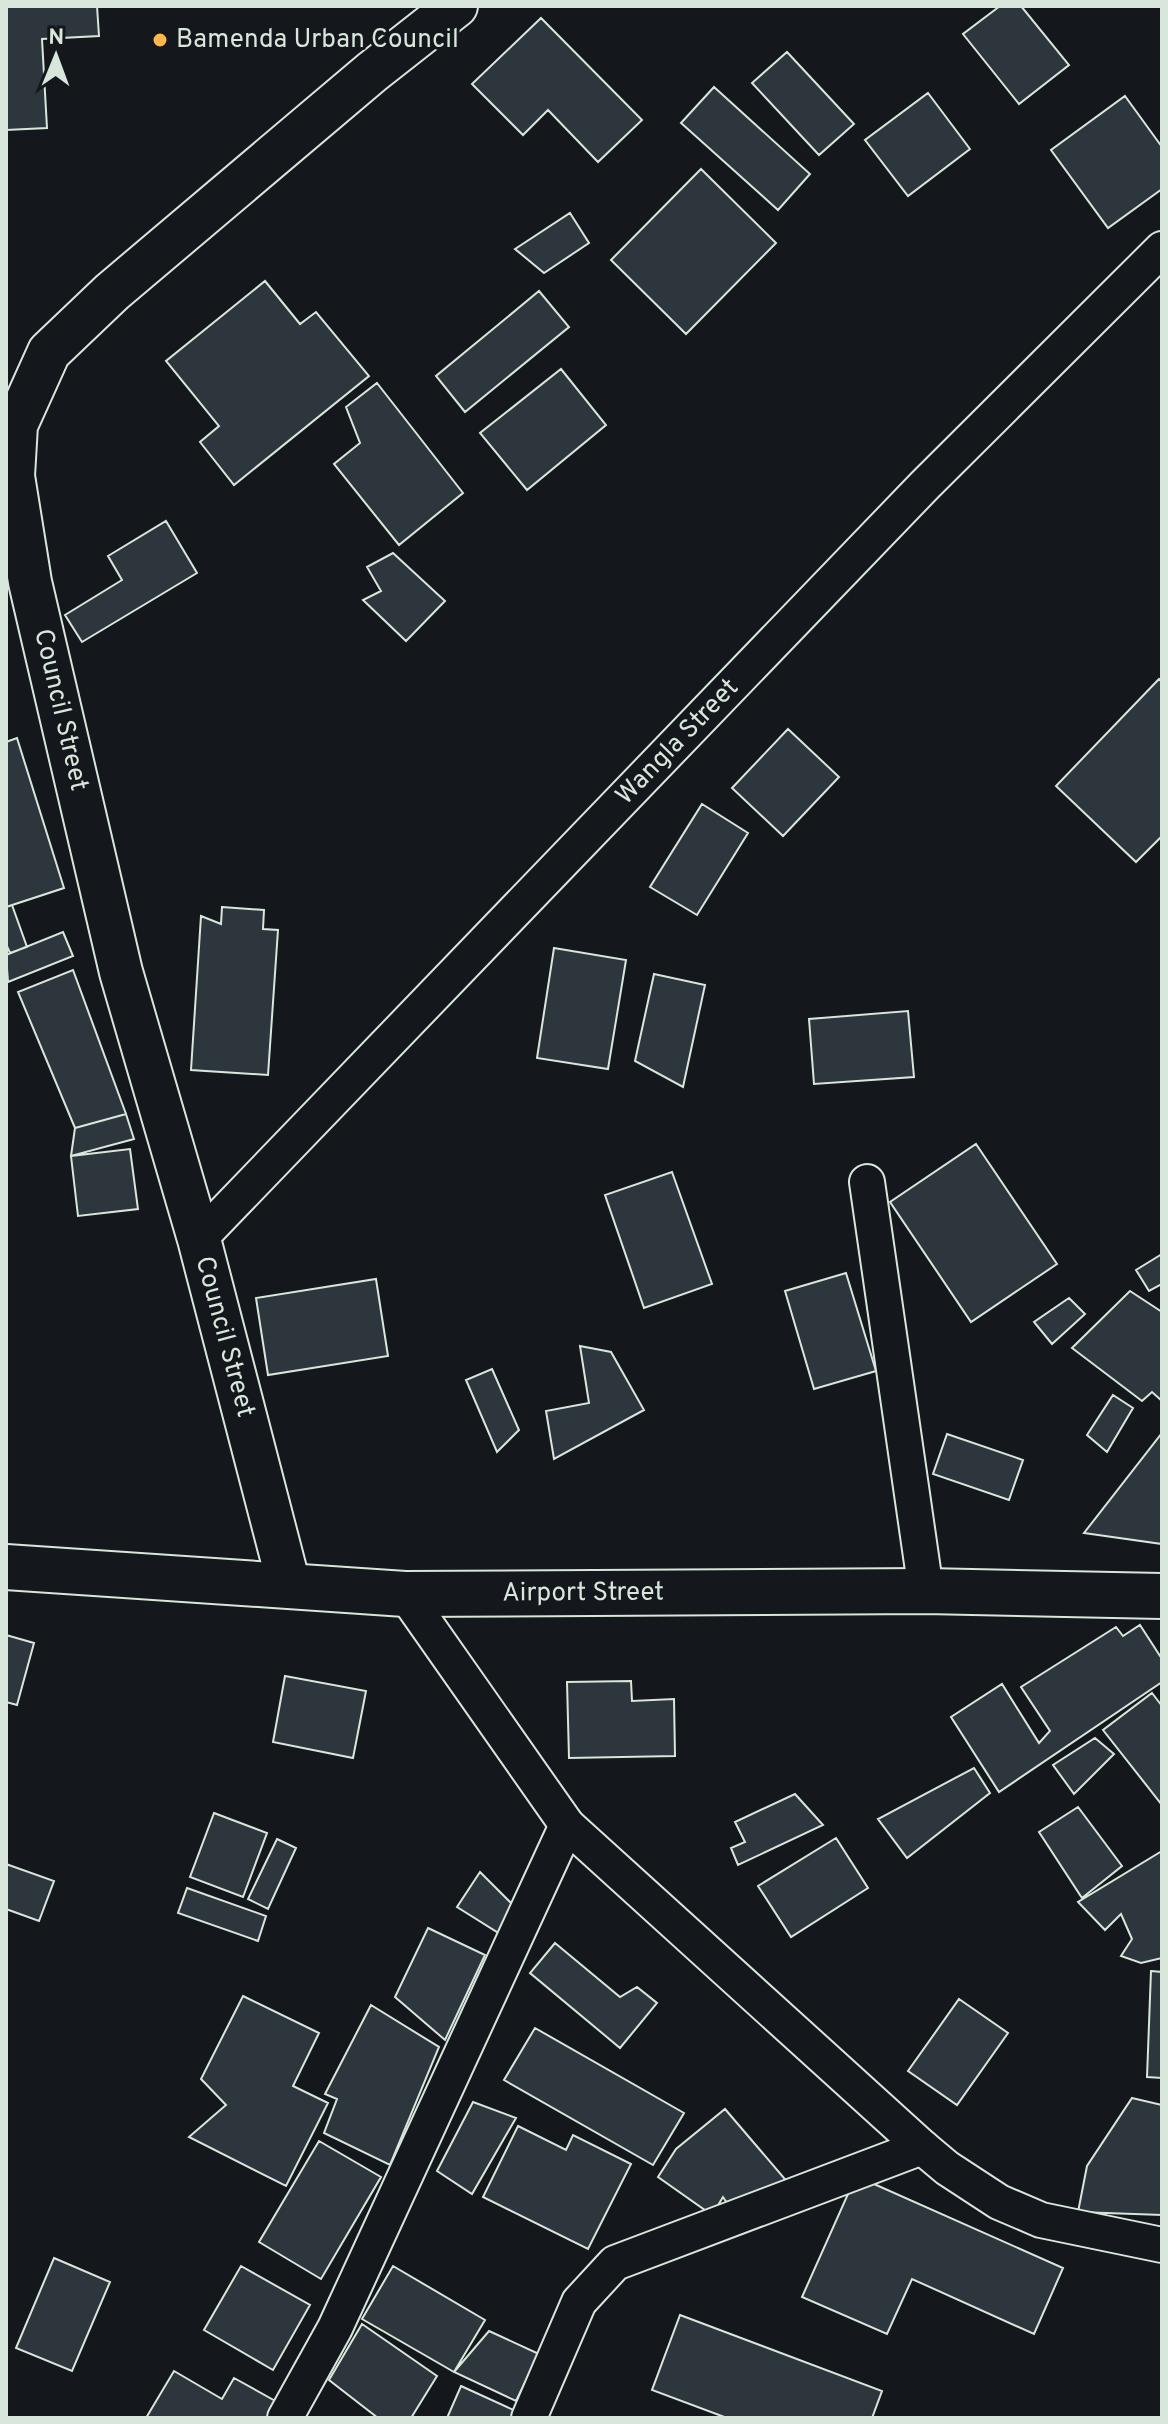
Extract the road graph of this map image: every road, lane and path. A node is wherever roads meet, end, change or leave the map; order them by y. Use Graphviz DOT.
graph roads {
  1 [pos="456,6"];
  2 [pos="1162,249"];
  3 [pos="11,411"];
  4 [pos="15,541"];
  5 [pos="867,1182"];
  6 [pos="199,1239"];
  7 [pos="6,1567"];
  8 [pos="289,1585"];
  9 [pos="926,1591"];
  10 [pos="405,1594"];
  11 [pos="1162,1596"];
  12 [pos="567,1825"];
  13 [pos="922,2147"];
  14 [pos="1162,2245"];
  15 [pos="285,2418"];
  16 [pos="529,2418"];
  1 -- 3 [label="street, Council Street"];
  2 -- 6 [label="street, Wangla Street"];
  3 -- 4 [label="street, Council Street"];
  4 -- 6 [label="street, Council Street"];
  5 -- 9 [label="street"];
  6 -- 8 [label="street, Council Street"];
  7 -- 8 [label="highway, Airport Street"];
  8 -- 10 [label="highway, Airport Street"];
  9 -- 10 [label="highway, Airport Street"];
  9 -- 11 [label="highway, Airport Street"];
  10 -- 12 [label="street"];
  12 -- 13 [label="street"];
  12 -- 15 [label="street"];
  13 -- 14 [label="street"];
  13 -- 16 [label="street"];
}
